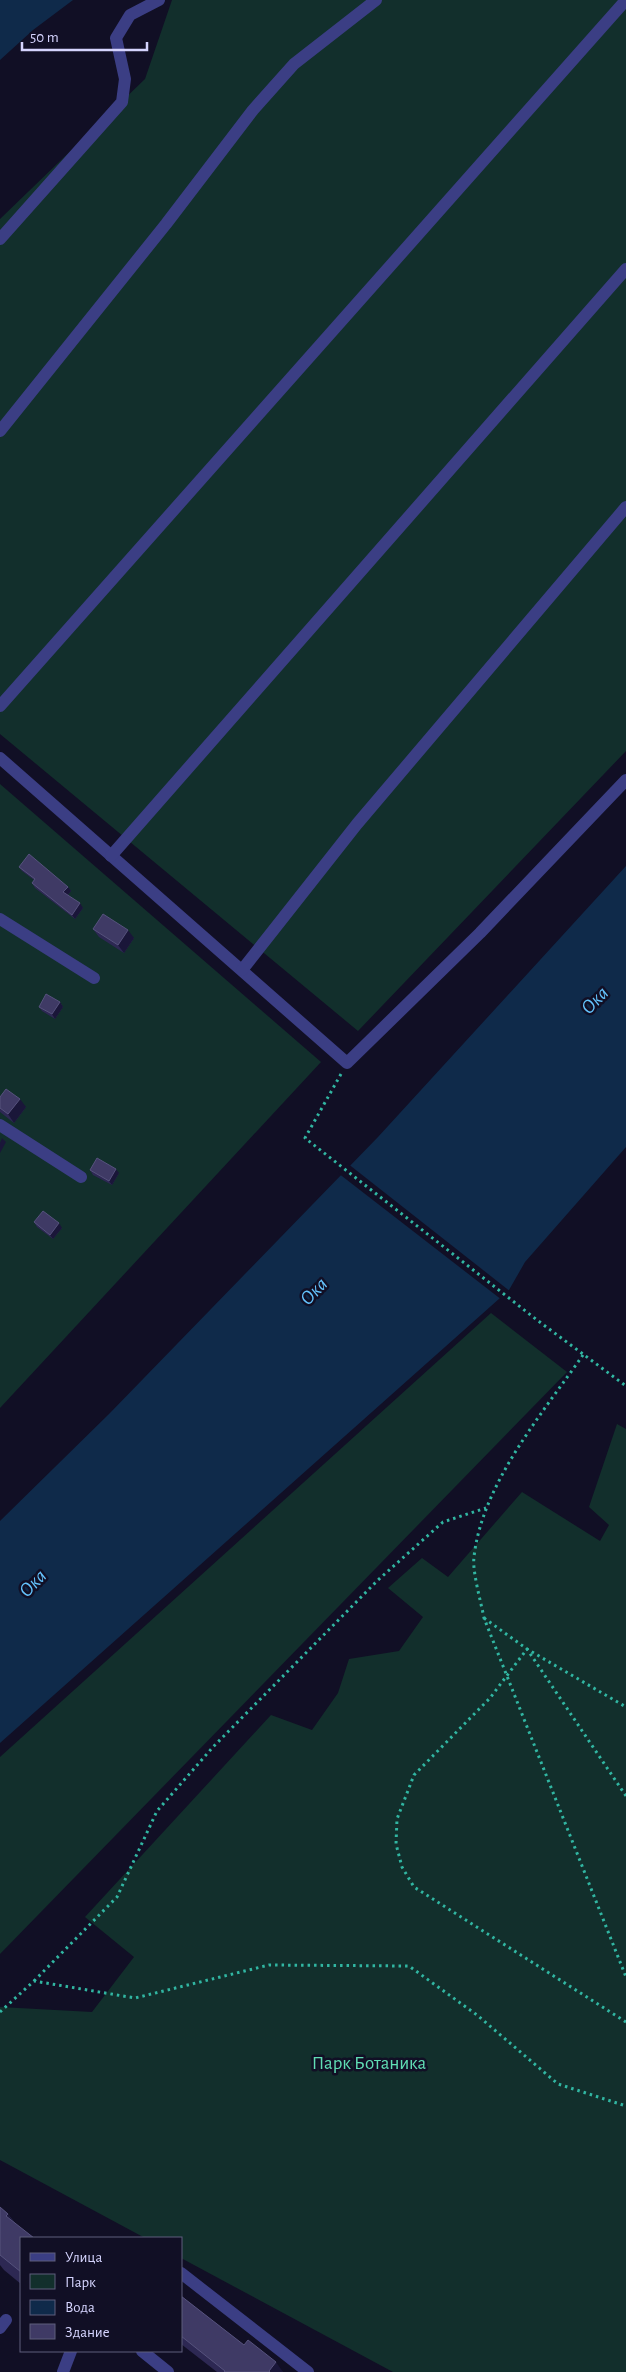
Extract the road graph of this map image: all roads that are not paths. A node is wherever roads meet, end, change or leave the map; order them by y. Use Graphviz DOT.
graph roads {
  1 [pos="159,0"];
  2 [pos="376,0"];
  3 [pos="626,0"];
  4 [pos="0,239"];
  5 [pos="626,269"];
  6 [pos="0,431"];
  7 [pos="626,507"];
  8 [pos="0,706"];
  9 [pos="0,758"];
  10 [pos="626,780"];
  11 [pos="111,856"];
  12 [pos="0,919"];
  13 [pos="242,970"];
  14 [pos="94,978"];
  15 [pos="0,1125"];
  16 [pos="81,1177"];
  17 [pos="182,2274"];
  18 [pos="71,2352"];
  19 [pos="143,2352"];
  20 [pos="63,2372"];
  21 [pos="168,2372"];
  22 [pos="308,2372"];
  1 -- 4 [label="street"];
  2 -- 6 [label="street"];
  3 -- 8 [label="street"];
  5 -- 11 [label="street"];
  7 -- 13 [label="street"];
  9 -- 11 [label="street"];
  10 -- 13 [label="street"];
  11 -- 13 [label="street"];
  12 -- 14 [label="street"];
  15 -- 16 [label="street"];
  17 -- 22 [label="street"];
  18 -- 20 [label="street"];
  19 -- 21 [label="street"];
}
